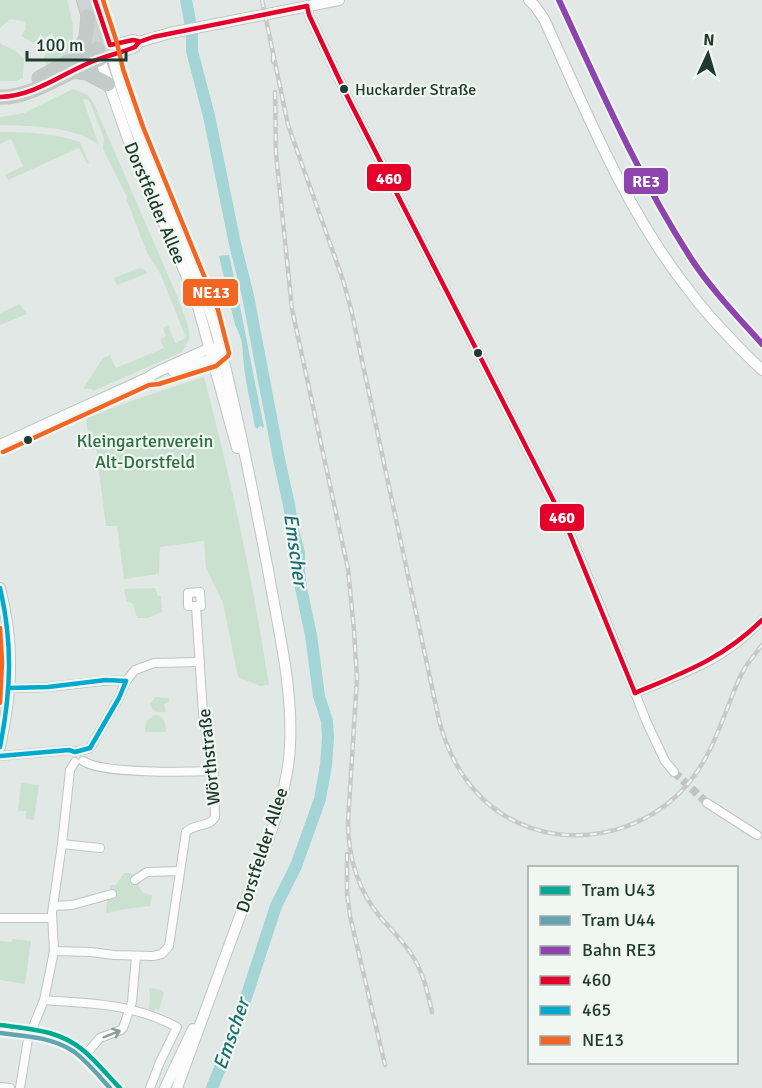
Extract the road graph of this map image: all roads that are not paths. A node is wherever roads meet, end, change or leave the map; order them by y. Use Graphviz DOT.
graph roads {
  1 [pos="83,0"];
  2 [pos="95,0"];
  3 [pos="339,0"];
  4 [pos="529,0"];
  5 [pos="307,6"];
  6 [pos="88,15"];
  7 [pos="105,52"];
  8 [pos="74,65"];
  9 [pos="108,84"];
  10 [pos="0,89"];
  11 [pos="0,97"];
  12 [pos="222,351"];
  13 [pos="211,354"];
  14 [pos="762,370"];
  15 [pos="0,445"];
  16 [pos="258,520"];
  17 [pos="0,588"];
  18 [pos="196,606"];
  19 [pos="762,620"];
  20 [pos="200,662"];
  21 [pos="126,681"];
  22 [pos="5,687"];
  23 [pos="634,693"];
  24 [pos="0,747"];
  25 [pos="0,756"];
  26 [pos="79,757"];
  27 [pos="214,771"];
  28 [pos="674,772"];
  29 [pos="707,803"];
  30 [pos="757,835"];
  31 [pos="62,844"];
  32 [pos="100,848"];
  33 [pos="180,871"];
  34 [pos="135,879"];
  35 [pos="112,894"];
  36 [pos="54,906"];
  37 [pos="0,918"];
  38 [pos="51,918"];
  39 [pos="54,951"];
  40 [pos="136,956"];
  41 [pos="210,998"];
  42 [pos="44,1000"];
  43 [pos="130,1009"];
  44 [pos="0,1027"];
  45 [pos="31,1031"];
  46 [pos="86,1054"];
  47 [pos="0,1087"];
  48 [pos="10,1088"];
  49 [pos="20,1088"];
  50 [pos="118,1088"];
  51 [pos="150,1088"];
  52 [pos="165,1088"];
  53 [pos="177,1088"];
  1 -- 6 [label="main road"];
  2 -- 7 [label="main road"];
  3 -- 5 [label="main road"];
  4 -- 14 [label="main road"];
  5 -- 7 [label="main road"];
  5 -- 23 [label="street"];
  6 -- 7 [label="main road"];
  6 -- 8 [label="highway"];
  7 -- 8 [label="highway"];
  7 -- 9 [label="main road, Dorstfelder Allee"];
  7 -- 12 [label="main road, Dorstfelder Allee"];
  8 -- 9 [label="highway"];
  8 -- 10 [label="highway"];
  8 -- 11 [label="highway"];
  9 -- 13 [label="main road, Dorstfelder Allee"];
  12 -- 13 [label="main road"];
  12 -- 16 [label="main road, Dorstfelder Allee"];
  13 -- 15 [label="main road"];
  13 -- 16 [label="main road, Dorstfelder Allee"];
  16 -- 41 [label="main road, Dorstfelder Allee"];
  17 -- 22 [label="main road"];
  18 -- 20 [label="street, Wörthstraße"];
  19 -- 23 [label="street"];
  20 -- 21 [label="street"];
  20 -- 27 [label="street, Wörthstraße"];
  21 -- 22 [label="street"];
  21 -- 26 [label="street"];
  22 -- 24 [label="main road"];
  23 -- 28 [label="street"];
  25 -- 26 [label="street"];
  26 -- 27 [label="street"];
  26 -- 31 [label="street"];
  27 -- 33 [label="street, Wörthstraße"];
  29 -- 30 [label="street"];
  31 -- 32 [label="street"];
  31 -- 36 [label="street"];
  33 -- 34 [label="street"];
  33 -- 40 [label="street, Wörthstraße"];
  35 -- 36 [label="street"];
  36 -- 38 [label="street"];
  37 -- 38 [label="street"];
  38 -- 39 [label="street"];
  39 -- 40 [label="street, Wörthstraße"];
  39 -- 42 [label="street"];
  40 -- 43 [label="street"];
  41 -- 52 [label="main road, Dorstfelder Allee"];
  41 -- 53 [label="main road, Dorstfelder Allee"];
  42 -- 43 [label="street"];
  42 -- 45 [label="street"];
  46 -- 43 [label="street, one-way"];
  43 -- 51 [label="street"];
  44 -- 45 [label="street"];
  45 -- 46 [label="street"];
  45 -- 49 [label="street"];
  46 -- 50 [label="street"];
  47 -- 48 [label="street"];
}
